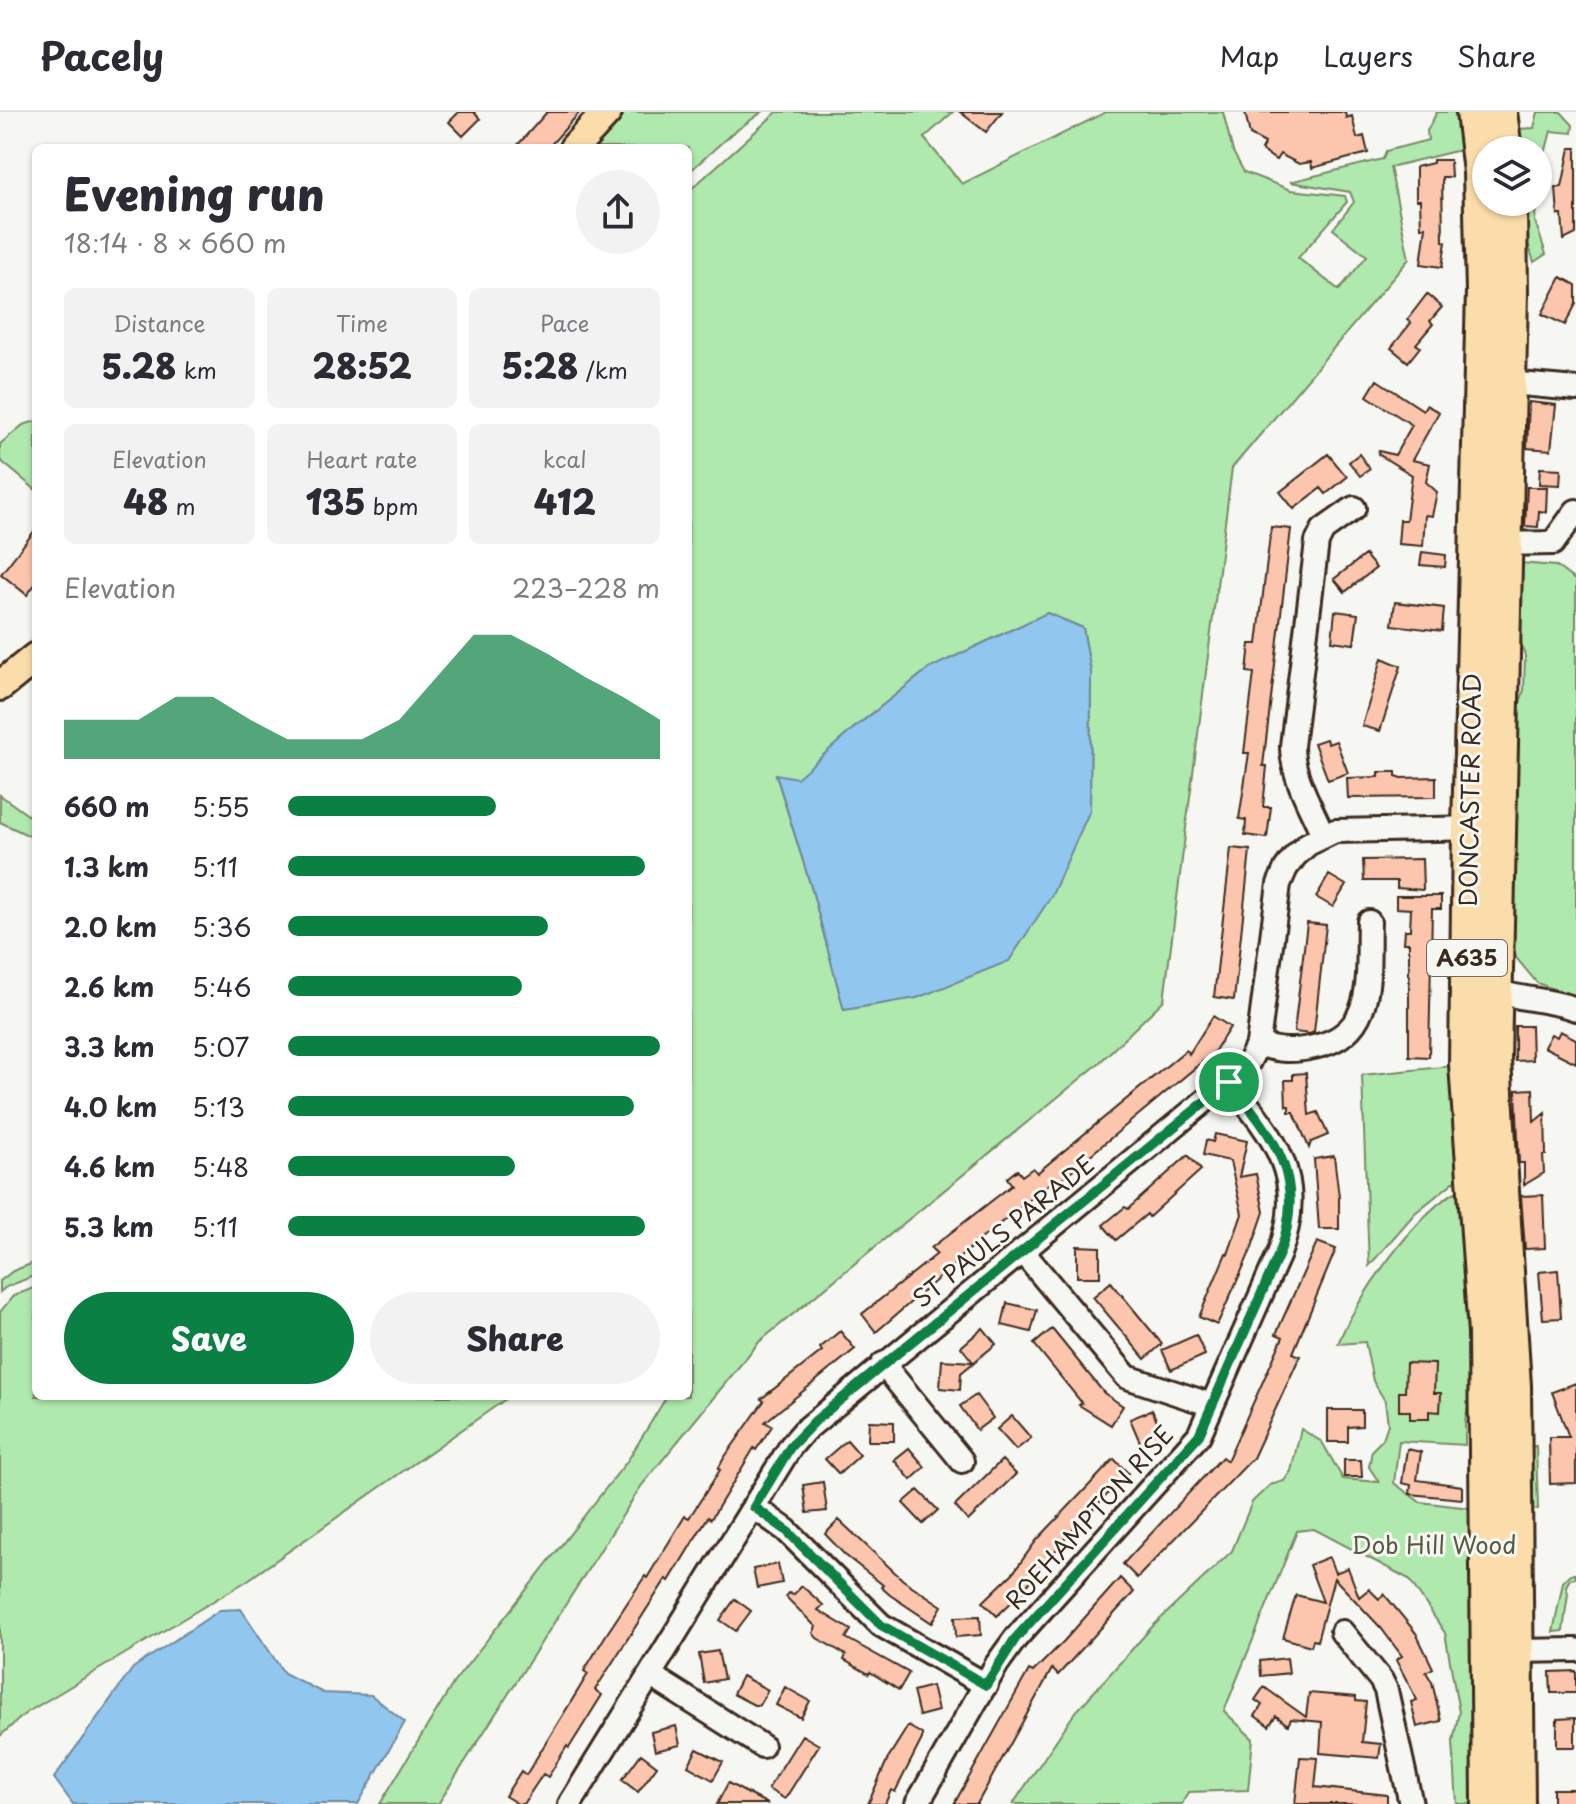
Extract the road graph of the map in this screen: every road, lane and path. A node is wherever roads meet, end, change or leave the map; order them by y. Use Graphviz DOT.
graph roads {
  1 [pos="607,112"];
  2 [pos="1474,112"];
  3 [pos="1499,112"];
  4 [pos="1502,136"];
  5 [pos="578,144"];
  6 [pos="1510,216"];
  7 [pos="1495,382"];
  8 [pos="1576,389"];
  9 [pos="1354,508"];
  10 [pos="1576,511"];
  11 [pos="1504,544"];
  12 [pos="32,660"];
  13 [pos="0,686"];
  14 [pos="1483,828"];
  15 [pos="1323,835"];
  16 [pos="1369,922"];
  17 [pos="1480,986"];
  18 [pos="1576,1009"];
  19 [pos="1258,1044"];
  20 [pos="1229,1082"];
  21 [pos="1022,1251"];
  22 [pos="883,1364"];
  23 [pos="1212,1405"];
  24 [pos="962,1461"];
  25 [pos="754,1507"];
  26 [pos="1501,1528"];
  27 [pos="1342,1632"];
  28 [pos="1576,1650"];
  29 [pos="1515,1651"];
  30 [pos="650,1675"];
  31 [pos="986,1685"];
  32 [pos="762,1746"];
  33 [pos="570,1804"];
  34 [pos="917,1804"];
  35 [pos="1411,1804"];
  36 [pos="1490,1804"];
  37 [pos="1517,1804"];
  1 -- 5 [label="main road"];
  2 -- 7 [label="highway, DONCASTER ROAD / A635"];
  3 -- 4 [label="highway"];
  6 -- 7 [label="highway, DONCASTER ROAD / A635"];
  7 -- 8 [label="street"];
  7 -- 11 [label="highway, DONCASTER ROAD / A635"];
  7 -- 14 [label="highway, DONCASTER ROAD / A635"];
  9 -- 15 [label="street"];
  10 -- 11 [label="street"];
  11 -- 14 [label="highway, DONCASTER ROAD / A635"];
  12 -- 13 [label="main road"];
  14 -- 15 [label="street"];
  14 -- 17 [label="highway, DONCASTER ROAD / A635"];
  15 -- 19 [label="street, ST PAULS PARADE"];
  16 -- 19 [label="street"];
  17 -- 18 [label="street"];
  17 -- 26 [label="highway, DONCASTER ROAD / A635"];
  19 -- 20 [label="street, ST PAULS PARADE"];
  20 -- 21 [label="street, ST PAULS PARADE"];
  20 -- 23 [label="street, ROEHAMPTON RISE"];
  21 -- 22 [label="street, ST PAULS PARADE"];
  21 -- 23 [label="street"];
  22 -- 24 [label="street"];
  22 -- 25 [label="street, ST PAULS PARADE"];
  23 -- 31 [label="street, ROEHAMPTON RISE"];
  25 -- 30 [label="street, ST PAULS PARADE"];
  25 -- 31 [label="street"];
  26 -- 29 [label="highway, DONCASTER ROAD / A635"];
  26 -- 36 [label="highway, DONCASTER ROAD / A635"];
  27 -- 35 [label="street"];
  28 -- 29 [label="street"];
  29 -- 37 [label="highway, DONCASTER ROAD / A635"];
  30 -- 32 [label="street"];
  30 -- 33 [label="street, ST PAULS PARADE"];
  31 -- 34 [label="street, ROEHAMPTON RISE"];
}
